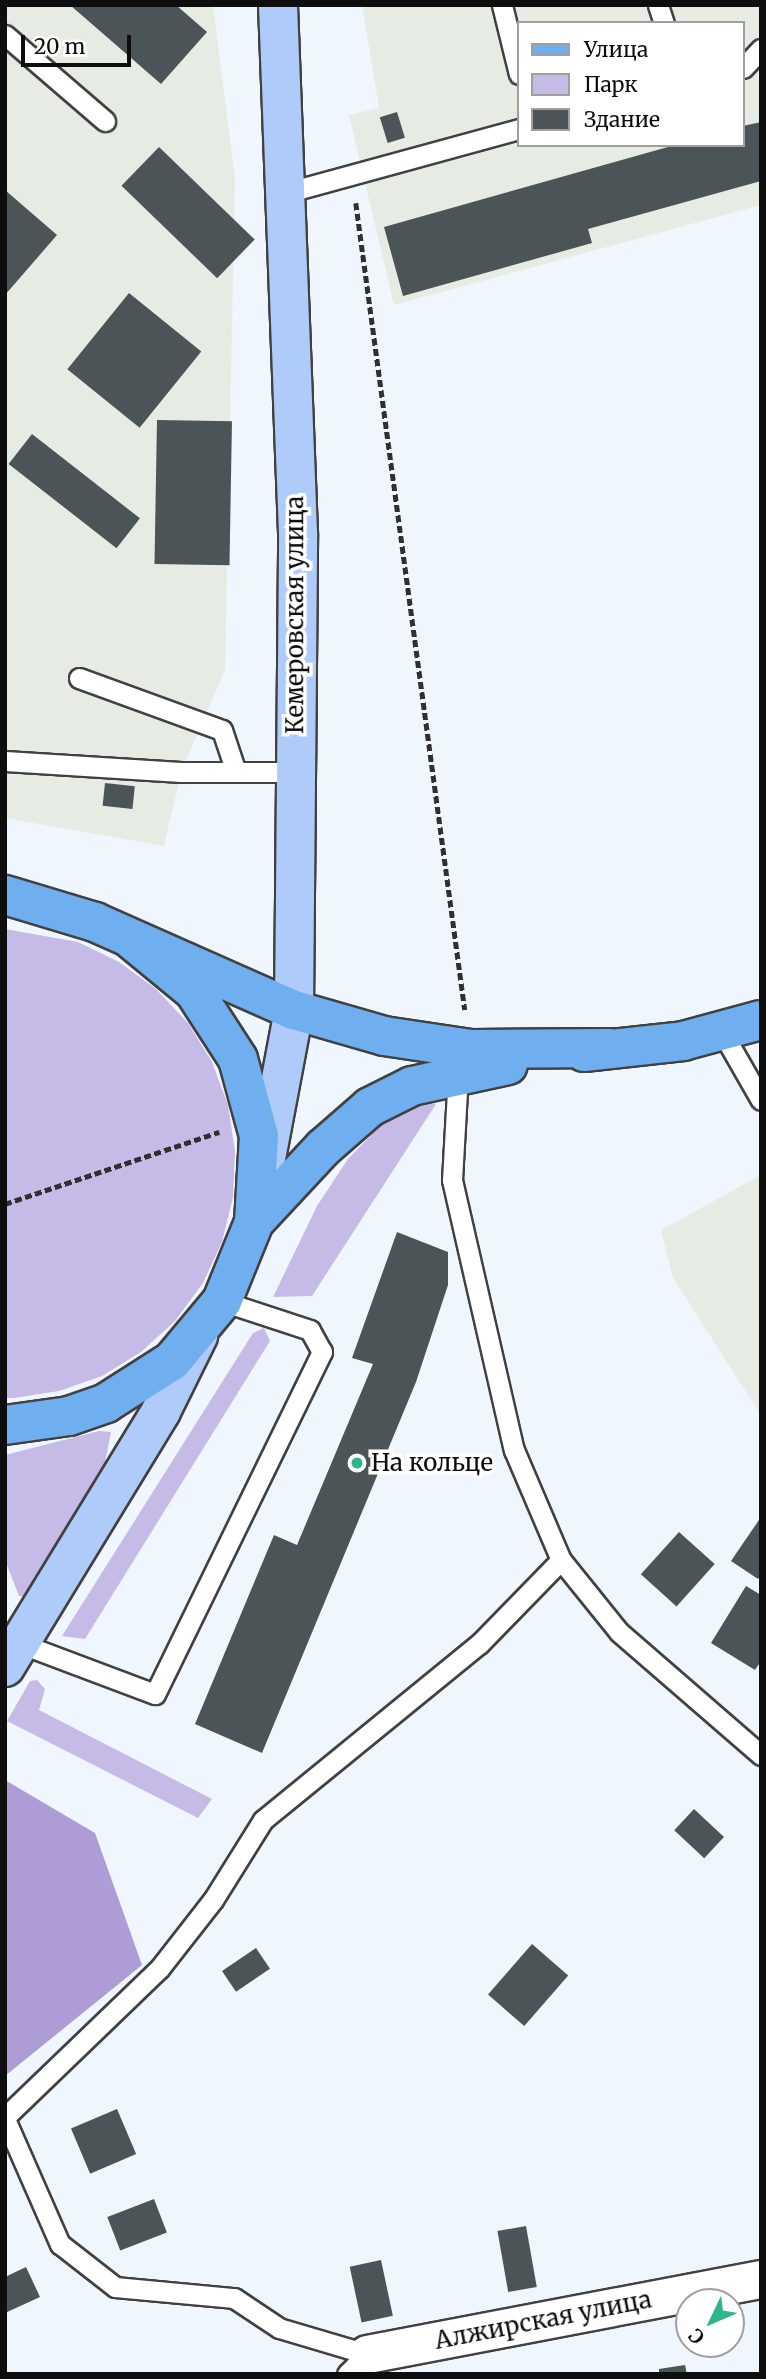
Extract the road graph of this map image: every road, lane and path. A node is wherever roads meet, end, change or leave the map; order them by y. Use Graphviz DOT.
graph roads {
  1 [pos="278,5"];
  2 [pos="502,5"];
  3 [pos="5,35"];
  4 [pos="761,50"];
  5 [pos="745,66"];
  6 [pos="518,70"];
  7 [pos="105,121"];
  8 [pos="518,129"];
  9 [pos="352,174"];
  10 [pos="285,192"];
  11 [pos="79,678"];
  12 [pos="5,761"];
  13 [pos="236,772"];
  14 [pos="294,772"];
  15 [pos="5,895"];
  16 [pos="5,904"];
  17 [pos="57,910"];
  18 [pos="132,940"];
  19 [pos="294,1010"];
  20 [pos="761,1020"];
  21 [pos="722,1032"];
  22 [pos="465,1061"];
  23 [pos="761,1100"];
  24 [pos="259,1136"];
  25 [pos="5,1204"];
  26 [pos="254,1222"];
  27 [pos="222,1301"];
  28 [pos="200,1332"];
  29 [pos="5,1425"];
  30 [pos="561,1560"];
  31 [pos="12,1655"];
  32 [pos="761,1755"];
  33 [pos="5,2118"];
  34 [pos="761,2279"];
  35 [pos="357,2364"];
  1 -- 10 [label="main road, Кемеровская улица"];
  2 -- 6 [label="lane"];
  3 -- 7 [label="lane"];
  4 -- 5 [label="lane"];
  8 -- 9 [label="lane"];
  9 -- 10 [label="lane"];
  9 -- 22 [label="path"];
  10 -- 14 [label="main road, Кемеровская улица"];
  11 -- 13 [label="lane"];
  12 -- 13 [label="lane"];
  13 -- 14 [label="lane"];
  14 -- 19 [label="main road, Кемеровская улица"];
  15 -- 17 [label="main road"];
  16 -- 17 [label="main road"];
  17 -- 18 [label="main road"];
  18 -- 19 [label="main road"];
  18 -- 24 [label="main road"];
  19 -- 22 [label="main road"];
  19 -- 26 [label="main road, Кемеровская улица"];
  20 -- 21 [label="main road"];
  21 -- 22 [label="main road"];
  21 -- 23 [label="lane"];
  22 -- 26 [label="main road"];
  22 -- 30 [label="lane"];
  24 -- 25 [label="path"];
  24 -- 26 [label="main road"];
  26 -- 27 [label="main road"];
  27 -- 28 [label="main road"];
  27 -- 31 [label="lane"];
  28 -- 29 [label="main road"];
  28 -- 31 [label="main road"];
  30 -- 32 [label="lane"];
  30 -- 33 [label="lane"];
  33 -- 35 [label="lane"];
  34 -- 35 [label="street, Алжирская улица"];
}
